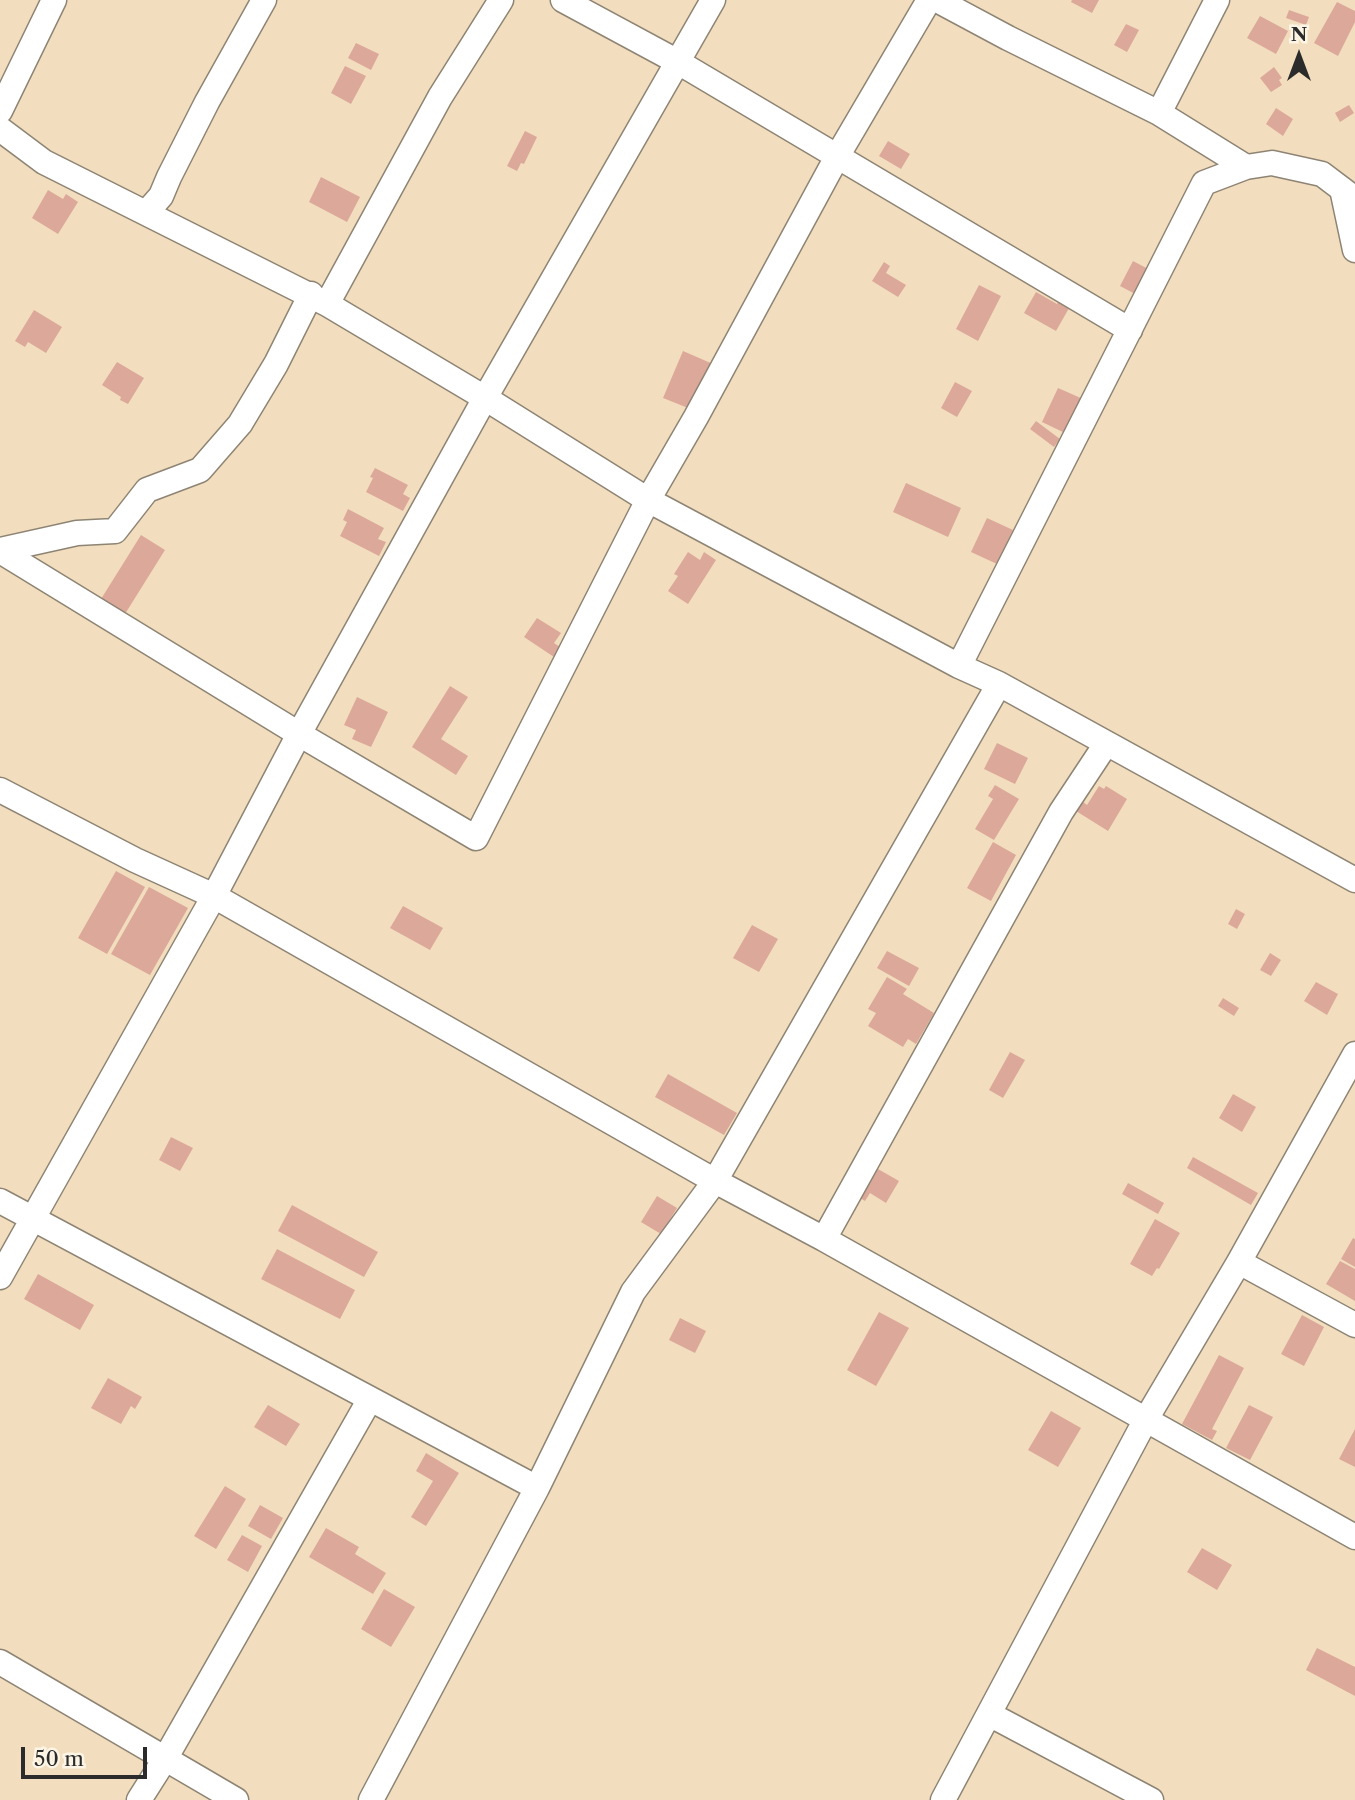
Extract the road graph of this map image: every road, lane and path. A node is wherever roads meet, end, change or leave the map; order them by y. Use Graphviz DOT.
graph roads {
  1 [pos="54,0"];
  2 [pos="264,0"];
  3 [pos="501,0"];
  4 [pos="563,0"];
  5 [pos="713,0"];
  6 [pos="929,0"];
  7 [pos="937,0"];
  8 [pos="1217,0"];
  9 [pos="678,62"];
  10 [pos="0,111"];
  11 [pos="1159,113"];
  12 [pos="0,129"];
  13 [pos="838,155"];
  14 [pos="1246,167"];
  15 [pos="1348,194"];
  16 [pos="146,213"];
  17 [pos="1355,250"];
  18 [pos="319,299"];
  19 [pos="1130,330"];
  20 [pos="485,398"];
  21 [pos="648,500"];
  22 [pos="0,551"];
  23 [pos="960,666"];
  24 [pos="999,684"];
  25 [pos="299,734"];
  26 [pos="1106,744"];
  27 [pos="0,790"];
  28 [pos="1355,880"];
  29 [pos="214,896"];
  30 [pos="1355,1054"];
  31 [pos="715,1181"];
  32 [pos="0,1200"];
  33 [pos="33,1220"];
  34 [pos="824,1239"];
  35 [pos="1239,1262"];
  36 [pos="0,1277"];
  37 [pos="1355,1325"];
  38 [pos="370,1399"];
  39 [pos="1145,1421"];
  40 [pos="537,1488"];
  41 [pos="1355,1537"];
  42 [pos="0,1662"];
  43 [pos="989,1714"];
  44 [pos="165,1759"];
  45 [pos="139,1800"];
  46 [pos="236,1800"];
  47 [pos="371,1800"];
  48 [pos="943,1800"];
  49 [pos="1151,1800"];
  1 -- 10 [label="street"];
  2 -- 16 [label="street"];
  3 -- 18 [label="street"];
  4 -- 9 [label="street"];
  5 -- 9 [label="street"];
  6 -- 13 [label="street"];
  7 -- 11 [label="street"];
  8 -- 11 [label="street"];
  9 -- 13 [label="street"];
  9 -- 20 [label="street"];
  11 -- 14 [label="street"];
  12 -- 16 [label="street"];
  13 -- 19 [label="street"];
  13 -- 21 [label="street"];
  14 -- 15 [label="street"];
  14 -- 19 [label="street"];
  15 -- 17 [label="street"];
  16 -- 18 [label="street"];
  18 -- 20 [label="street"];
  18 -- 22 [label="street"];
  19 -- 23 [label="street"];
  20 -- 21 [label="street"];
  20 -- 25 [label="street"];
  21 -- 23 [label="street"];
  21 -- 25 [label="street"];
  22 -- 25 [label="street"];
  23 -- 24 [label="street"];
  24 -- 26 [label="street"];
  24 -- 31 [label="street"];
  25 -- 29 [label="street"];
  26 -- 28 [label="street"];
  26 -- 34 [label="street"];
  27 -- 29 [label="street"];
  29 -- 31 [label="street"];
  29 -- 33 [label="street"];
  30 -- 35 [label="street"];
  31 -- 34 [label="street"];
  31 -- 40 [label="street"];
  32 -- 33 [label="street"];
  33 -- 36 [label="street"];
  33 -- 38 [label="street"];
  34 -- 39 [label="street"];
  35 -- 37 [label="street"];
  35 -- 39 [label="street"];
  38 -- 40 [label="street"];
  38 -- 44 [label="street"];
  39 -- 41 [label="street"];
  39 -- 43 [label="street"];
  40 -- 47 [label="street"];
  42 -- 44 [label="street"];
  43 -- 48 [label="street"];
  43 -- 49 [label="street"];
  44 -- 45 [label="street"];
  44 -- 46 [label="street"];
}
